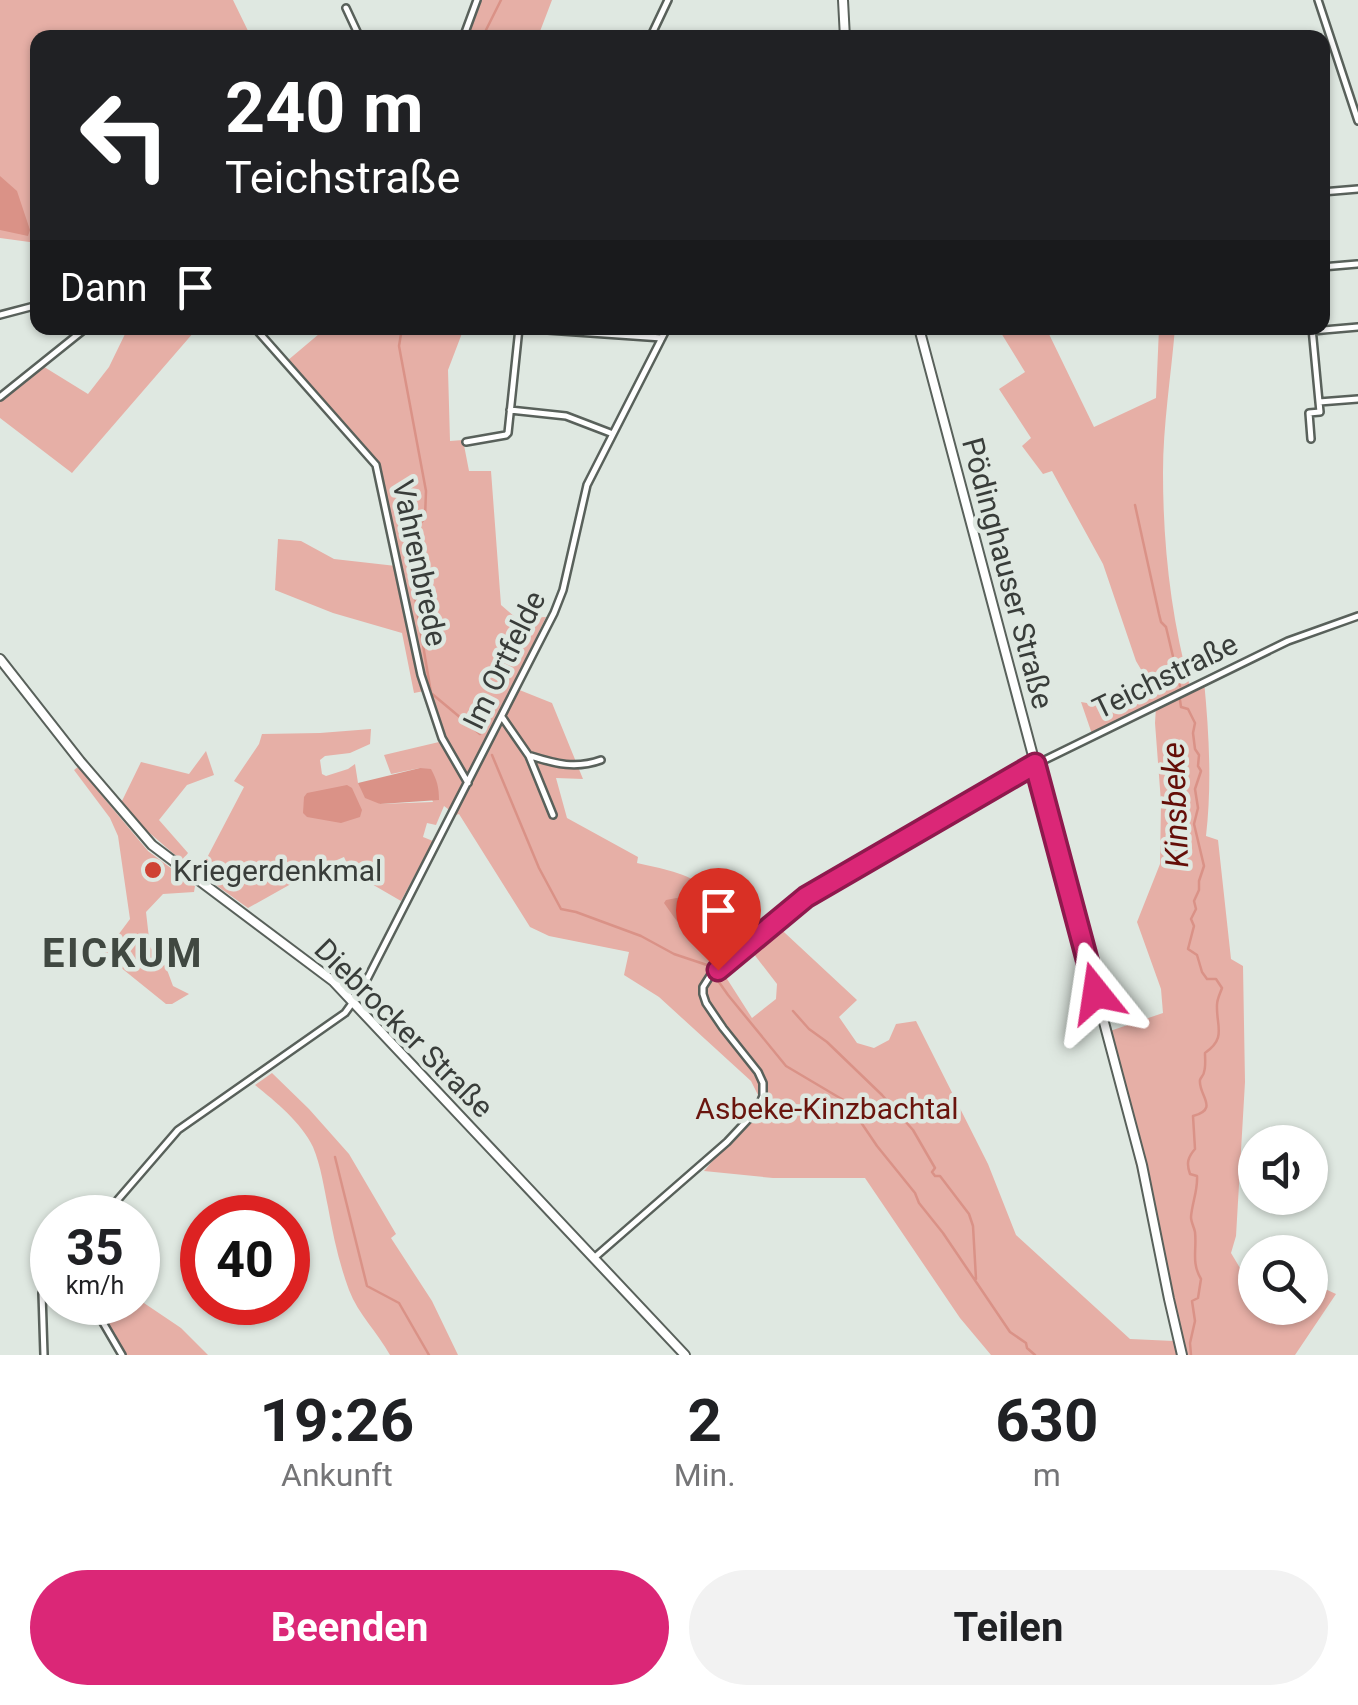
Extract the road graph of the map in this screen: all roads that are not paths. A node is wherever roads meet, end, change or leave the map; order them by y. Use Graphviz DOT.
graph roads {
  1 [pos="477,0"];
  2 [pos="668,0"];
  3 [pos="843,0"];
  4 [pos="1318,0"];
  5 [pos="346,8"];
  6 [pos="356,30"];
  7 [pos="466,30"];
  8 [pos="654,30"];
  9 [pos="845,30"];
  10 [pos="1328,30"];
  11 [pos="1330,36"];
  12 [pos="1358,120"];
  13 [pos="1358,189"];
  14 [pos="1330,191"];
  15 [pos="1357,264"];
  16 [pos="1330,266"];
  17 [pos="30,307"];
  18 [pos="0,316"];
  19 [pos="1358,327"];
  20 [pos="1330,328"];
  21 [pos="78,335"];
  22 [pos="261,335"];
  23 [pos="518,335"];
  24 [pos="619,335"];
  25 [pos="664,335"];
  26 [pos="921,335"];
  27 [pos="1313,335"];
  28 [pos="662,338"];
  29 [pos="0,397"];
  30 [pos="1358,399"];
  31 [pos="1319,402"];
  32 [pos="510,410"];
  33 [pos="613,434"];
  34 [pos="1311,439"];
  35 [pos="466,442"];
  36 [pos="1358,616"];
  37 [pos="0,660"];
  38 [pos="502,717"];
  39 [pos="530,756"];
  40 [pos="601,760"];
  41 [pos="1035,764"];
  42 [pos="468,783"];
  43 [pos="553,815"];
  44 [pos="353,1001"];
  45 [pos="122,1195"];
  46 [pos="594,1258"];
  47 [pos="43,1325"];
  48 [pos="104,1325"];
  49 [pos="44,1355"];
  50 [pos="122,1355"];
  51 [pos="685,1355"];
  52 [pos="1182,1355"];
  1 -- 7 [label="street"];
  2 -- 8 [label="street"];
  3 -- 9 [label="street"];
  4 -- 10 [label="street"];
  5 -- 6 [label="street"];
  11 -- 12 [label="street"];
  13 -- 14 [label="street"];
  15 -- 16 [label="street"];
  17 -- 18 [label="street"];
  19 -- 20 [label="street"];
  21 -- 29 [label="street"];
  22 -- 42 [label="street, Vahrenbrede"];
  23 -- 32 [label="street"];
  24 -- 28 [label="street"];
  25 -- 28 [label="street, Im Ortfelde"];
  26 -- 41 [label="street, Pödinghauser Straße"];
  27 -- 31 [label="street"];
  28 -- 33 [label="street, Im Ortfelde"];
  30 -- 31 [label="street"];
  31 -- 34 [label="street"];
  32 -- 33 [label="street"];
  32 -- 35 [label="street"];
  33 -- 38 [label="street, Im Ortfelde"];
  36 -- 41 [label="street, Teichstraße"];
  37 -- 44 [label="street, Diebrocker Straße"];
  38 -- 39 [label="street"];
  38 -- 42 [label="street, Im Ortfelde"];
  39 -- 40 [label="street"];
  39 -- 43 [label="street"];
  41 -- 46 [label="street, Teichstraße"];
  41 -- 52 [label="street, Pödinghauser Straße"];
  42 -- 44 [label="street, Im Ortfelde"];
  44 -- 45 [label="street, Im Ortfelde"];
  44 -- 46 [label="street, Diebrocker Straße"];
  46 -- 51 [label="street, Diebrocker Straße"];
  47 -- 49 [label="street"];
  48 -- 50 [label="street"];
}
